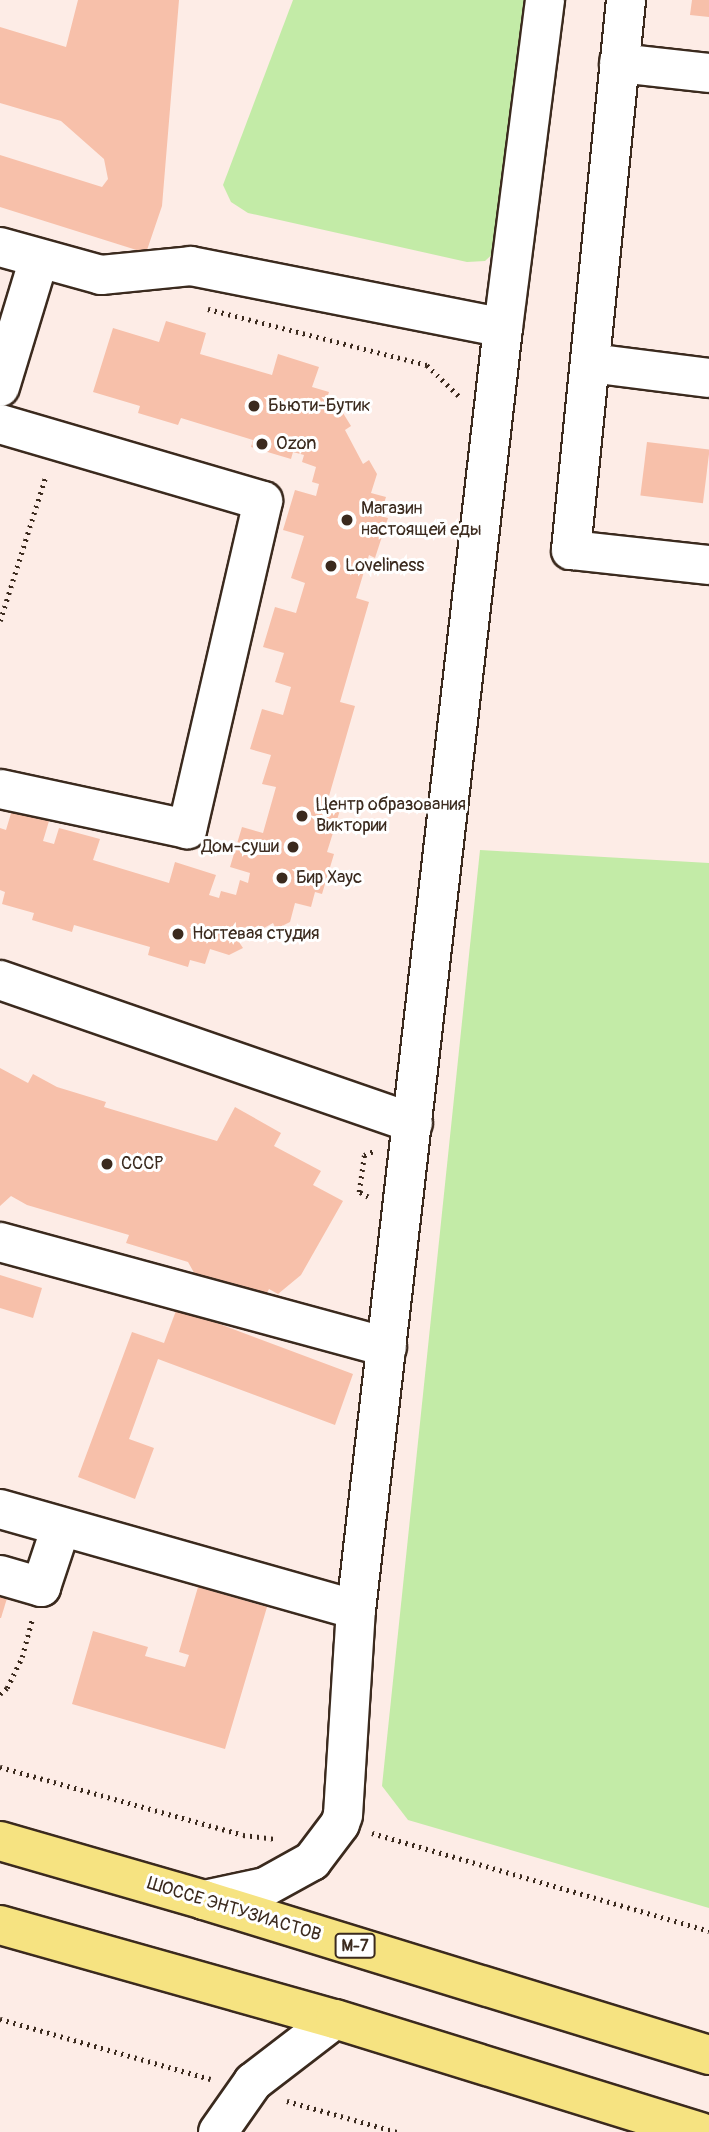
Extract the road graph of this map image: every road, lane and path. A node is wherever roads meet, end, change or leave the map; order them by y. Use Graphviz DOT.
graph roads {
  1 [pos="545,0"];
  2 [pos="626,0"];
  3 [pos="619,64"];
  4 [pos="709,73"];
  5 [pos="0,247"];
  6 [pos="39,259"];
  7 [pos="208,309"];
  8 [pos="503,328"];
  9 [pos="590,363"];
  10 [pos="709,378"];
  11 [pos="0,387"];
  12 [pos="464,400"];
  13 [pos="1,424"];
  14 [pos="57,440"];
  15 [pos="709,565"];
  16 [pos="0,621"];
  17 [pos="0,789"];
  18 [pos="0,980"];
  19 [pos="401,1120"];
  20 [pos="370,1199"];
  21 [pos="0,1242"];
  22 [pos="387,1347"];
  23 [pos="0,1509"];
  24 [pos="61,1527"];
  25 [pos="0,1575"];
  26 [pos="41,1587"];
  27 [pos="356,1610"];
  28 [pos="0,1694"];
  29 [pos="0,1767"];
  30 [pos="340,1824"];
  31 [pos="284,1839"];
  32 [pos="0,1841"];
  33 [pos="204,1900"];
  34 [pos="0,1925"];
  35 [pos="709,1931"];
  36 [pos="0,2019"];
  37 [pos="335,2019"];
  38 [pos="709,2055"];
  39 [pos="247,2089"];
  40 [pos="218,2132"];
  41 [pos="397,2132"];
  42 [pos="701,2132"];
  1 -- 8 [label="street"];
  2 -- 3 [label="street"];
  3 -- 4 [label="street"];
  3 -- 9 [label="street"];
  5 -- 6 [label="street"];
  6 -- 8 [label="street"];
  6 -- 11 [label="street"];
  7 -- 12 [label="path"];
  8 -- 19 [label="street"];
  9 -- 10 [label="street"];
  9 -- 15 [label="street"];
  13 -- 14 [label="street"];
  14 -- 16 [label="path"];
  14 -- 17 [label="street"];
  18 -- 19 [label="street"];
  19 -- 20 [label="path"];
  19 -- 22 [label="street"];
  21 -- 22 [label="street"];
  22 -- 27 [label="street"];
  23 -- 24 [label="street"];
  24 -- 26 [label="street"];
  24 -- 27 [label="street"];
  25 -- 26 [label="street"];
  26 -- 28 [label="path"];
  27 -- 30 [label="street"];
  29 -- 31 [label="path"];
  30 -- 33 [label="street"];
  30 -- 35 [label="path"];
  32 -- 33 [label="highway, ШОССЕ ЭНТУЗИАСТОВ / М-7"];
  33 -- 38 [label="highway, ШОССЕ ЭНТУЗИАСТОВ / М-7"];
  34 -- 37 [label="highway"];
  36 -- 39 [label="path"];
  37 -- 39 [label="street"];
  37 -- 42 [label="highway"];
  39 -- 40 [label="street"];
  39 -- 41 [label="path"];
}
